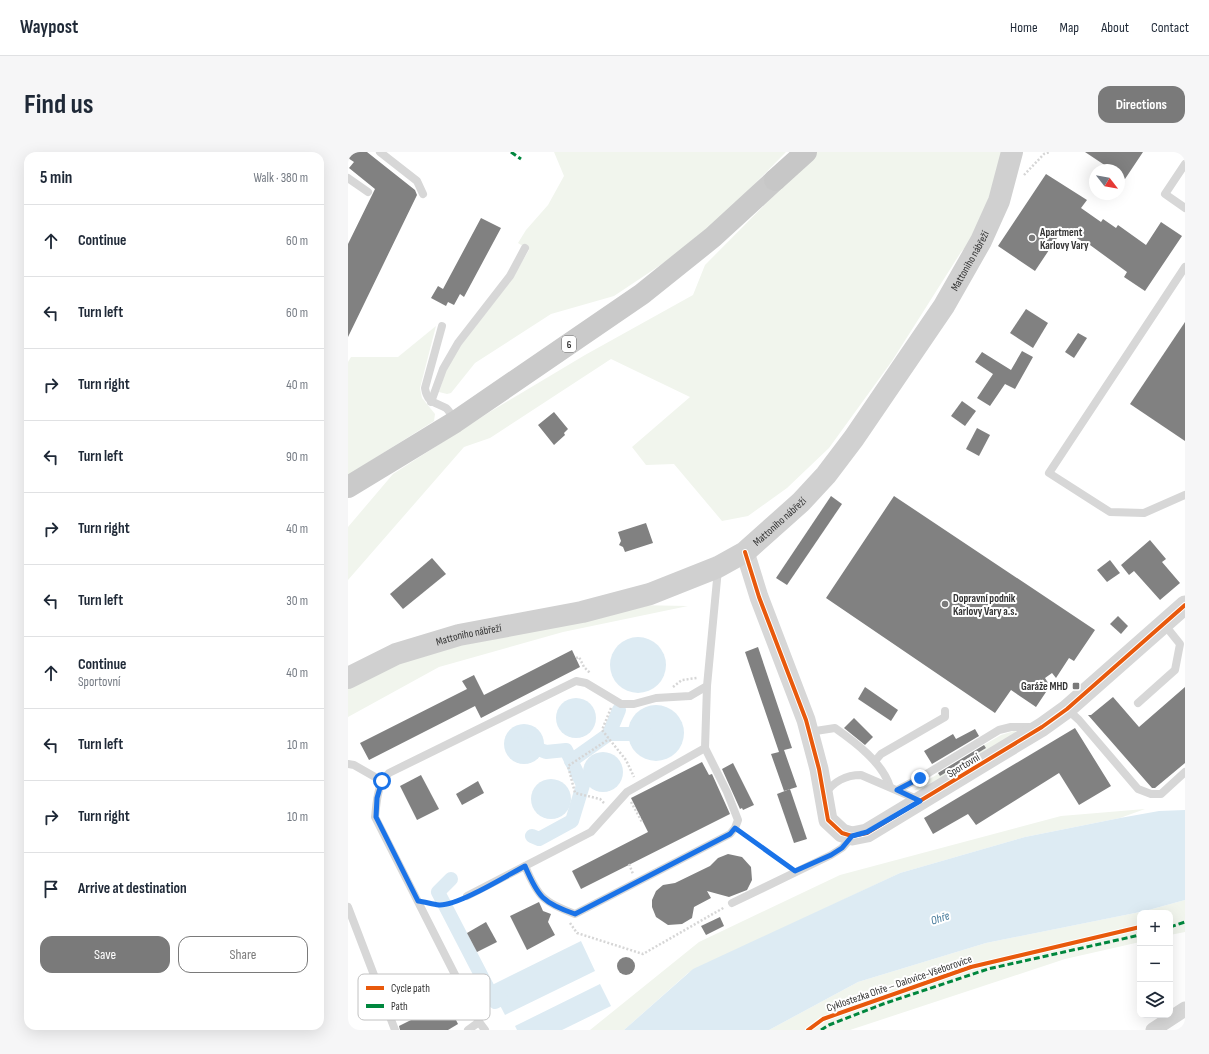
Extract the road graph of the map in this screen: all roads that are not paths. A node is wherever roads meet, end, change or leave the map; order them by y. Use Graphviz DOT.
graph roads {
  1 [pos="380,152"];
  2 [pos="797,152"];
  3 [pos="806,152"];
  4 [pos="1012,152"];
  5 [pos="1185,164"];
  6 [pos="348,178"];
  7 [pos="775,180"];
  8 [pos="368,192"];
  9 [pos="423,194"];
  10 [pos="1185,208"];
  11 [pos="526,248"];
  12 [pos="1185,267"];
  13 [pos="442,326"];
  14 [pos="431,402"];
  15 [pos="455,422"];
  16 [pos="348,487"];
  17 [pos="1185,495"];
  18 [pos="744,552"];
  19 [pos="718,567"];
  20 [pos="1185,604"];
  21 [pos="1163,623"];
  22 [pos="1182,642"];
  23 [pos="348,678"];
  24 [pos="707,686"];
  25 [pos="1138,703"];
  26 [pos="1067,709"];
  27 [pos="945,711"];
  28 [pos="1042,727"];
  29 [pos="809,732"];
  30 [pos="705,748"];
  31 [pos="874,761"];
  32 [pos="348,764"];
  33 [pos="1185,772"];
  34 [pos="382,781"];
  35 [pos="894,789"];
  36 [pos="823,799"];
  37 [pos="920,801"];
  38 [pos="852,836"];
  39 [pos="525,866"];
  40 [pos="467,896"];
  41 [pos="732,903"];
  42 [pos="348,908"];
  43 [pos="373,974"];
  44 [pos="455,974"];
  45 [pos="1185,1009"];
  46 [pos="391,1020"];
  47 [pos="479,1022"];
  48 [pos="395,1030"];
  49 [pos="468,1030"];
  50 [pos="485,1030"];
  51 [pos="1153,1030"];
  1 -- 9 [label="lane"];
  2 -- 7 [label="highway, 6"];
  3 -- 7 [label="highway, 6"];
  4 -- 18 [label="main road, Mattoniho nábřeží"];
  5 -- 10 [label="lane"];
  6 -- 8 [label="lane"];
  7 -- 15 [label="main road, 6"];
  11 -- 14 [label="lane"];
  12 -- 17 [label="lane"];
  13 -- 14 [label="lane"];
  14 -- 15 [label="lane"];
  15 -- 16 [label="main road, 6"];
  18 -- 19 [label="main road, Mattoniho nábřeží"];
  18 -- 29 [label="street"];
  19 -- 23 [label="main road, Mattoniho nábřeží"];
  19 -- 24 [label="lane"];
  20 -- 21 [label="street, Sportovní"];
  21 -- 22 [label="lane"];
  21 -- 26 [label="street, Sportovní"];
  22 -- 25 [label="lane"];
  24 -- 30 [label="lane"];
  24 -- 34 [label="lane"];
  26 -- 28 [label="street, Sportovní"];
  26 -- 33 [label="lane"];
  27 -- 31 [label="lane"];
  28 -- 35 [label="lane"];
  28 -- 37 [label="street, Sportovní"];
  29 -- 31 [label="lane"];
  29 -- 36 [label="street"];
  30 -- 39 [label="lane"];
  30 -- 39 [label="lane"];
  31 -- 35 [label="lane"];
  32 -- 34 [label="lane"];
  34 -- 44 [label="lane"];
  35 -- 36 [label="lane"];
  35 -- 37 [label="lane"];
  36 -- 38 [label="street"];
  37 -- 38 [label="street, Sportovní"];
  38 -- 41 [label="lane"];
  39 -- 40 [label="lane"];
  42 -- 43 [label="lane"];
  45 -- 51 [label="street"];
  46 -- 48 [label="lane"];
  47 -- 49 [label="lane"];
  47 -- 50 [label="lane"];
}
